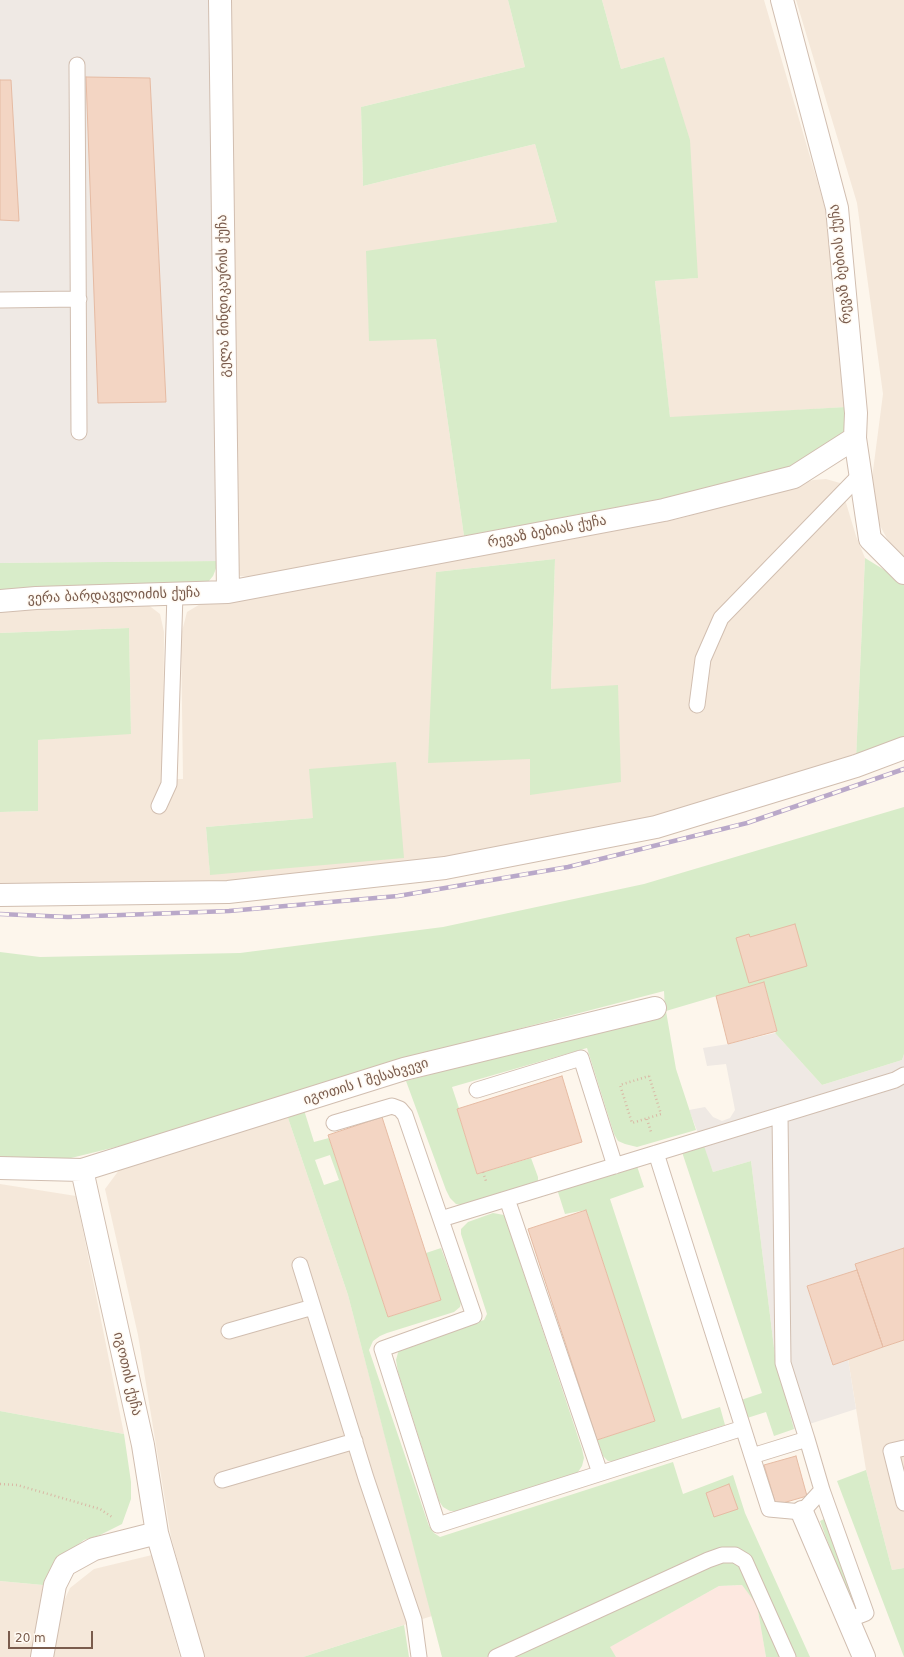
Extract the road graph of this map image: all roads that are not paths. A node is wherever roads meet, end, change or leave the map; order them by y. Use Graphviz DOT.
graph roads {
  1 [pos="220,0"];
  2 [pos="782,0"];
  3 [pos="77,65"];
  4 [pos="79,299"];
  5 [pos="0,300"];
  6 [pos="79,432"];
  7 [pos="855,438"];
  8 [pos="860,475"];
  9 [pos="904,573"];
  10 [pos="228,592"];
  11 [pos="175,594"];
  12 [pos="0,601"];
  13 [pos="697,705"];
  14 [pos="904,748"];
  15 [pos="159,806"];
  16 [pos="0,895"];
  17 [pos="655,1008"];
  18 [pos="904,1075"];
  19 [pos="477,1090"];
  20 [pos="780,1116"];
  21 [pos="334,1123"];
  22 [pos="656,1153"];
  23 [pos="615,1166"];
  24 [pos="0,1168"];
  25 [pos="82,1170"];
  26 [pos="507,1199"];
  27 [pos="441,1219"];
  28 [pos="300,1265"];
  29 [pos="313,1307"];
  30 [pos="229,1331"];
  31 [pos="743,1428"];
  32 [pos="807,1439"];
  33 [pos="355,1441"];
  34 [pos="904,1448"];
  35 [pos="752,1456"];
  36 [pos="600,1473"];
  37 [pos="222,1480"];
  38 [pos="822,1490"];
  39 [pos="904,1503"];
  40 [pos="802,1512"];
  41 [pos="149,1535"];
  42 [pos="848,1620"];
  43 [pos="42,1657"];
  44 [pos="193,1657"];
  45 [pos="419,1657"];
  46 [pos="496,1657"];
  47 [pos="788,1657"];
  48 [pos="864,1657"];
  1 -- 10 [label="street, გელა მინდიკაურის ქუჩა"];
  2 -- 7 [label="street, რევაზ ბებიას ქუჩა"];
  3 -- 4 [label="lane"];
  4 -- 5 [label="lane"];
  4 -- 6 [label="lane"];
  7 -- 8 [label="street, რევაზ ბებიას ქუჩა"];
  7 -- 10 [label="street, რევაზ ბებიას ქუჩა"];
  8 -- 9 [label="street, რევაზ ბებიას ქუჩა"];
  8 -- 13 [label="lane"];
  10 -- 11 [label="street, ვერა ბარდაველიძის ქუჩა"];
  11 -- 12 [label="street, ვერა ბარდაველიძის ქუჩა"];
  11 -- 15 [label="lane"];
  14 -- 16 [label="street"];
  17 -- 25 [label="street, იგოთის I შესახვევი"];
  18 -- 20 [label="lane"];
  19 -- 23 [label="lane"];
  20 -- 22 [label="lane"];
  20 -- 32 [label="lane"];
  21 -- 27 [label="lane"];
  22 -- 23 [label="lane"];
  22 -- 31 [label="lane"];
  23 -- 26 [label="lane"];
  24 -- 25 [label="street"];
  25 -- 41 [label="street, იგოთის ქუჩა"];
  26 -- 27 [label="lane"];
  26 -- 36 [label="lane"];
  27 -- 36 [label="lane"];
  28 -- 29 [label="lane"];
  29 -- 30 [label="lane"];
  29 -- 33 [label="lane"];
  31 -- 35 [label="lane"];
  31 -- 36 [label="lane"];
  32 -- 35 [label="lane"];
  32 -- 38 [label="lane"];
  33 -- 37 [label="lane"];
  33 -- 45 [label="lane"];
  34 -- 39 [label="lane"];
  35 -- 40 [label="lane"];
  38 -- 40 [label="lane"];
  38 -- 42 [label="lane"];
  40 -- 42 [label="street"];
  41 -- 43 [label="street"];
  41 -- 44 [label="street, იგოთის ქუჩა"];
  42 -- 48 [label="street"];
  46 -- 47 [label="lane"];
}
